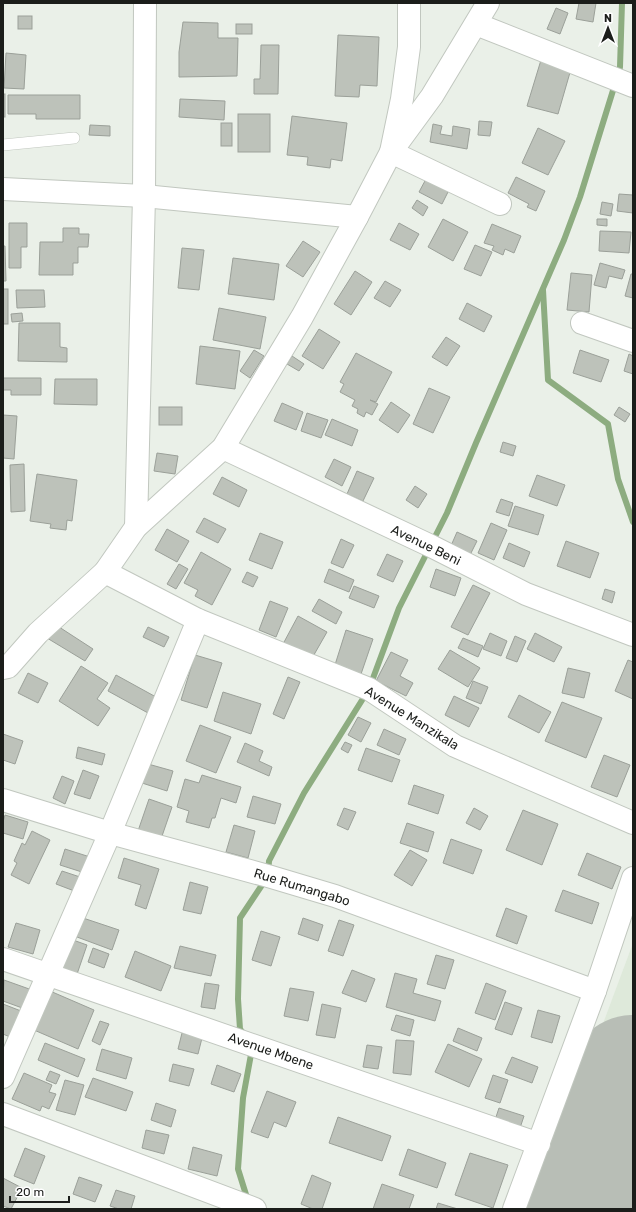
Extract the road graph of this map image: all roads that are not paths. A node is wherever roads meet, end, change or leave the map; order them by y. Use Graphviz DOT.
graph roads {
  1 [pos="145,3"];
  2 [pos="409,3"];
  3 [pos="488,3"];
  4 [pos="476,24"];
  5 [pos="633,86"];
  6 [pos="74,138"];
  7 [pos="3,145"];
  8 [pos="391,152"];
  9 [pos="3,189"];
  10 [pos="144,196"];
  11 [pos="500,204"];
  12 [pos="358,217"];
  13 [pos="582,323"];
  14 [pos="633,340"];
  15 [pos="223,448"];
  16 [pos="136,527"];
  17 [pos="105,572"];
  18 [pos="198,620"];
  19 [pos="633,636"];
  20 [pos="3,668"];
  21 [pos="3,800"];
  22 [pos="633,823"];
  23 [pos="110,833"];
  24 [pos="633,878"];
  25 [pos="3,959"];
  26 [pos="48,974"];
  27 [pos="595,991"];
  28 [pos="3,1077"];
  29 [pos="3,1114"];
  30 [pos="539,1144"];
  31 [pos="255,1209"];
  32 [pos="514,1209"];
  1 -- 10 [label="street"];
  2 -- 8 [label="street"];
  3 -- 4 [label="street"];
  4 -- 5 [label="street"];
  4 -- 8 [label="street"];
  6 -- 7 [label="lane"];
  8 -- 11 [label="street"];
  8 -- 12 [label="street"];
  9 -- 10 [label="street"];
  10 -- 12 [label="street"];
  10 -- 16 [label="street"];
  12 -- 15 [label="street"];
  13 -- 14 [label="street"];
  15 -- 16 [label="street"];
  15 -- 19 [label="street, Avenue Beni"];
  16 -- 17 [label="street"];
  17 -- 18 [label="street, Avenue Manzikala"];
  17 -- 20 [label="street"];
  18 -- 22 [label="street, Avenue Manzikala"];
  18 -- 23 [label="street"];
  21 -- 23 [label="street, Rue Rumangabo"];
  23 -- 26 [label="street"];
  23 -- 27 [label="street, Rue Rumangabo"];
  24 -- 27 [label="street"];
  25 -- 26 [label="street, Avenue Mbene"];
  26 -- 28 [label="street"];
  26 -- 30 [label="street, Avenue Mbene"];
  27 -- 30 [label="street"];
  29 -- 31 [label="street"];
  30 -- 32 [label="street"];
}
